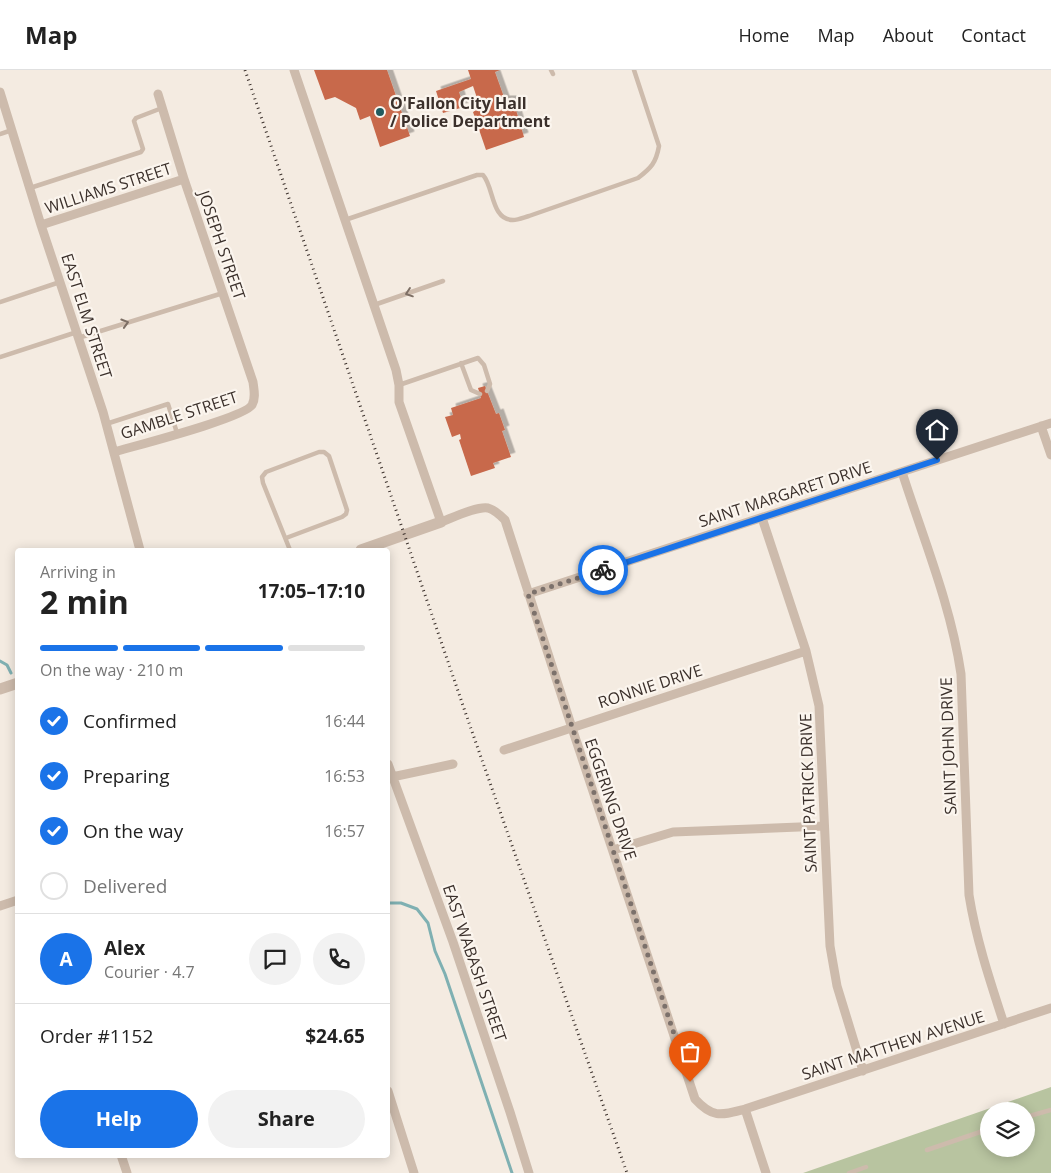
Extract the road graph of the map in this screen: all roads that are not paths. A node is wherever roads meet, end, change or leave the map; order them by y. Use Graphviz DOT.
graph roads {
  1 [pos="294,70"];
  2 [pos="634,70"];
  3 [pos="0,92"];
  4 [pos="158,94"];
  5 [pos="162,108"];
  6 [pos="12,130"];
  7 [pos="0,134"];
  8 [pos="184,179"];
  9 [pos="30,188"];
  10 [pos="345,220"];
  11 [pos="41,225"];
  12 [pos="443,281"];
  13 [pos="60,282"];
  14 [pos="223,293"];
  15 [pos="0,302"];
  16 [pos="374,305"];
  17 [pos="77,335"];
  18 [pos="0,357"];
  19 [pos="461,363"];
  20 [pos="399,385"];
  21 [pos="487,391"];
  22 [pos="480,394"];
  23 [pos="252,405"];
  24 [pos="1051,423"];
  25 [pos="106,424"];
  26 [pos="1041,426"];
  27 [pos="177,433"];
  28 [pos="114,452"];
  29 [pos="1051,455"];
  30 [pos="902,472"];
  31 [pos="762,518"];
  32 [pos="440,522"];
  33 [pos="286,538"];
  34 [pos="139,548"];
  35 [pos="289,548"];
  36 [pos="367,548"];
  37 [pos="528,594"];
  38 [pos="806,651"];
  39 [pos="15,684"];
  40 [pos="0,689"];
  41 [pos="572,728"];
  42 [pos="504,750"];
  43 [pos="453,764"];
  44 [pos="390,770"];
  45 [pos="392,777"];
  46 [pos="824,826"];
  47 [pos="613,850"];
  48 [pos="15,901"];
  49 [pos="0,906"];
  50 [pos="1051,1008"];
  51 [pos="1004,1024"];
  52 [pos="863,1070"];
  53 [pos="390,1097"];
  54 [pos="745,1109"];
  55 [pos="1051,1110"];
  56 [pos="1035,1114"];
  57 [pos="980,1132"];
  58 [pos="927,1150"];
  59 [pos="122,1158"];
  60 [pos="866,1167"];
  61 [pos="127,1173"];
  62 [pos="414,1173"];
  63 [pos="529,1173"];
  64 [pos="766,1173"];
  65 [pos="849,1173"];
  1 -- 10 [label="street"];
  2 -- 10 [label="lane"];
  3 -- 6 [label="street, EAST ELM STREET"];
  4 -- 5 [label="street, JOSEPH STREET"];
  5 -- 8 [label="street, JOSEPH STREET"];
  5 -- 9 [label="lane"];
  6 -- 7 [label="lane"];
  6 -- 9 [label="street, EAST ELM STREET"];
  8 -- 11 [label="street, WILLIAMS STREET"];
  8 -- 14 [label="street, JOSEPH STREET"];
  9 -- 11 [label="street, EAST ELM STREET"];
  10 -- 16 [label="street"];
  11 -- 13 [label="street, EAST ELM STREET"];
  12 -- 16 [label="lane, one-way"];
  13 -- 15 [label="lane"];
  13 -- 17 [label="street, EAST ELM STREET"];
  17 -- 14 [label="lane, one-way"];
  14 -- 23 [label="street, JOSEPH STREET"];
  16 -- 20 [label="street"];
  17 -- 18 [label="lane"];
  17 -- 25 [label="street, EAST ELM STREET"];
  19 -- 20 [label="lane"];
  19 -- 21 [label="lane"];
  19 -- 22 [label="lane"];
  20 -- 32 [label="street"];
  23 -- 27 [label="street, GAMBLE STREET"];
  24 -- 26 [label="street, SAINT MARGARET DRIVE"];
  25 -- 27 [label="lane"];
  25 -- 28 [label="street, EAST ELM STREET"];
  26 -- 29 [label="street"];
  26 -- 30 [label="street, SAINT MARGARET DRIVE"];
  27 -- 28 [label="street, GAMBLE STREET"];
  28 -- 34 [label="street, EAST ELM STREET"];
  30 -- 31 [label="street, SAINT MARGARET DRIVE"];
  30 -- 51 [label="street, SAINT JOHN DRIVE"];
  31 -- 37 [label="street, SAINT MARGARET DRIVE"];
  31 -- 38 [label="street, SAINT PATRICK DRIVE"];
  32 -- 36 [label="street"];
  32 -- 37 [label="street, EGGERING DRIVE"];
  33 -- 33 [label="lane"];
  33 -- 35 [label="lane"];
  37 -- 41 [label="street, EGGERING DRIVE"];
  38 -- 41 [label="street, RONNIE DRIVE"];
  38 -- 46 [label="street, SAINT PATRICK DRIVE"];
  39 -- 40 [label="street"];
  41 -- 42 [label="street, RONNIE DRIVE"];
  41 -- 47 [label="street, EGGERING DRIVE"];
  43 -- 45 [label="street"];
  44 -- 45 [label="street, EAST WABASH STREET"];
  45 -- 63 [label="street, EAST WABASH STREET"];
  46 -- 47 [label="street"];
  46 -- 52 [label="street, SAINT PATRICK DRIVE"];
  47 -- 54 [label="street, EGGERING DRIVE"];
  48 -- 49 [label="street"];
  50 -- 51 [label="street, SAINT MATTHEW AVENUE"];
  51 -- 52 [label="street, SAINT MATTHEW AVENUE"];
  52 -- 54 [label="street, SAINT MATTHEW AVENUE"];
  53 -- 62 [label="street"];
  54 -- 64 [label="street"];
  55 -- 56 [label="lane"];
  57 -- 58 [label="lane"];
  59 -- 61 [label="street"];
  60 -- 65 [label="lane"];
}
